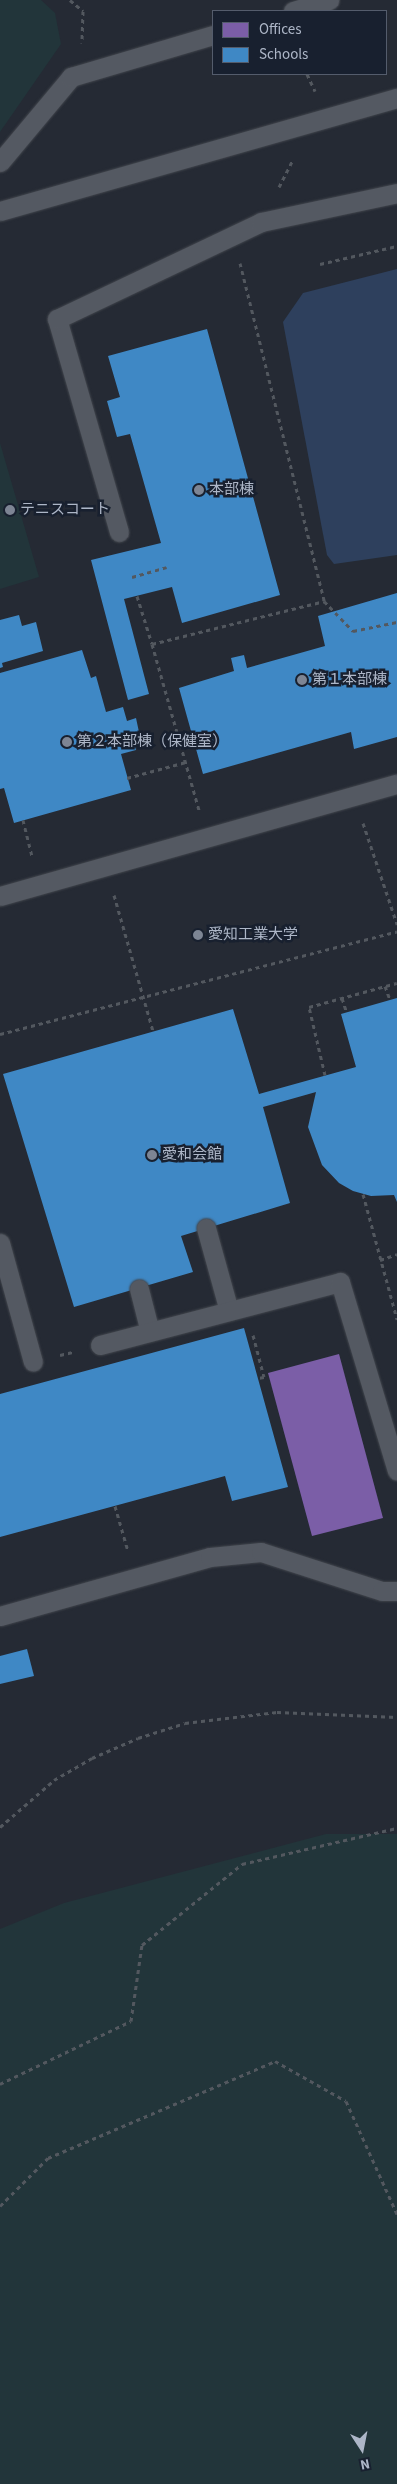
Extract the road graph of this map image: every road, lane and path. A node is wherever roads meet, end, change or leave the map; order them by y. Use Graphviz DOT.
graph roads {
  1 [pos="70,0"];
  2 [pos="329,0"];
  3 [pos="296,10"];
  4 [pos="212,35"];
  5 [pos="71,77"];
  6 [pos="397,98"];
  7 [pos="313,121"];
  8 [pos="0,162"];
  9 [pos="397,194"];
  10 [pos="0,211"];
  11 [pos="261,222"];
  12 [pos="234,236"];
  13 [pos="397,246"];
  14 [pos="320,264"];
  15 [pos="118,532"];
  16 [pos="167,567"];
  17 [pos="132,577"];
  18 [pos="137,596"];
  19 [pos="324,601"];
  20 [pos="397,622"];
  21 [pos="152,644"];
  22 [pos="192,733"];
  23 [pos="178,737"];
  24 [pos="186,762"];
  25 [pos="128,778"];
  26 [pos="397,784"];
  27 [pos="354,796"];
  28 [pos="23,820"];
  29 [pos="207,837"];
  30 [pos="106,866"];
  31 [pos="39,884"];
  32 [pos="0,896"];
  33 [pos="397,924"];
  34 [pos="397,931"];
  35 [pos="397,983"];
  36 [pos="385,986"];
  37 [pos="142,996"];
  38 [pos="342,998"];
  39 [pos="390,1000"];
  40 [pos="347,1013"];
  41 [pos="153,1031"];
  42 [pos="0,1034"];
  43 [pos="325,1075"];
  44 [pos="363,1194"];
  45 [pos="206,1228"];
  46 [pos="0,1243"];
  47 [pos="397,1254"];
  48 [pos="380,1260"];
  49 [pos="6,1281"];
  50 [pos="139,1289"];
  51 [pos="238,1309"];
  52 [pos="397,1319"];
  53 [pos="150,1332"];
  54 [pos="100,1345"];
  55 [pos="33,1362"];
  56 [pos="258,1378"];
  57 [pos="397,1471"];
  58 [pos="116,1506"];
  59 [pos="136,1578"];
  60 [pos="397,1591"];
  61 [pos="0,1616"];
  62 [pos="397,1717"];
  63 [pos="0,1827"];
  64 [pos="397,1828"];
  65 [pos="0,2084"];
  66 [pos="0,2206"];
  67 [pos="397,2214"];
  1 -- 5 [label="path"];
  2 -- 3 [label="lane"];
  4 -- 5 [label="lane"];
  5 -- 8 [label="lane"];
  6 -- 7 [label="lane"];
  7 -- 10 [label="lane"];
  7 -- 11 [label="path"];
  9 -- 11 [label="lane"];
  11 -- 12 [label="lane"];
  12 -- 15 [label="lane"];
  12 -- 19 [label="path"];
  13 -- 14 [label="path"];
  16 -- 17 [label="path"];
  18 -- 21 [label="path"];
  19 -- 20 [label="path"];
  19 -- 21 [label="path"];
  21 -- 23 [label="path"];
  22 -- 23 [label="path"];
  23 -- 24 [label="path"];
  24 -- 25 [label="path"];
  24 -- 29 [label="path"];
  26 -- 27 [label="lane"];
  27 -- 29 [label="lane"];
  27 -- 33 [label="path"];
  28 -- 31 [label="path"];
  29 -- 30 [label="lane"];
  30 -- 31 [label="lane"];
  30 -- 37 [label="path"];
  31 -- 32 [label="lane"];
  34 -- 37 [label="path"];
  35 -- 36 [label="path"];
  36 -- 38 [label="path"];
  36 -- 39 [label="path"];
  37 -- 41 [label="path"];
  37 -- 42 [label="path"];
  38 -- 40 [label="path"];
  38 -- 43 [label="path"];
  44 -- 48 [label="path"];
  45 -- 51 [label="lane"];
  46 -- 49 [label="lane"];
  47 -- 48 [label="path"];
  48 -- 52 [label="path"];
  49 -- 55 [label="lane"];
  50 -- 53 [label="lane"];
  51 -- 53 [label="lane"];
  51 -- 56 [label="path"];
  51 -- 57 [label="lane"];
  53 -- 54 [label="lane"];
  54 -- 55 [label="path"];
  58 -- 59 [label="path"];
  59 -- 60 [label="lane"];
  59 -- 61 [label="lane"];
  62 -- 63 [label="path"];
  64 -- 65 [label="path"];
  66 -- 67 [label="path"];
}
